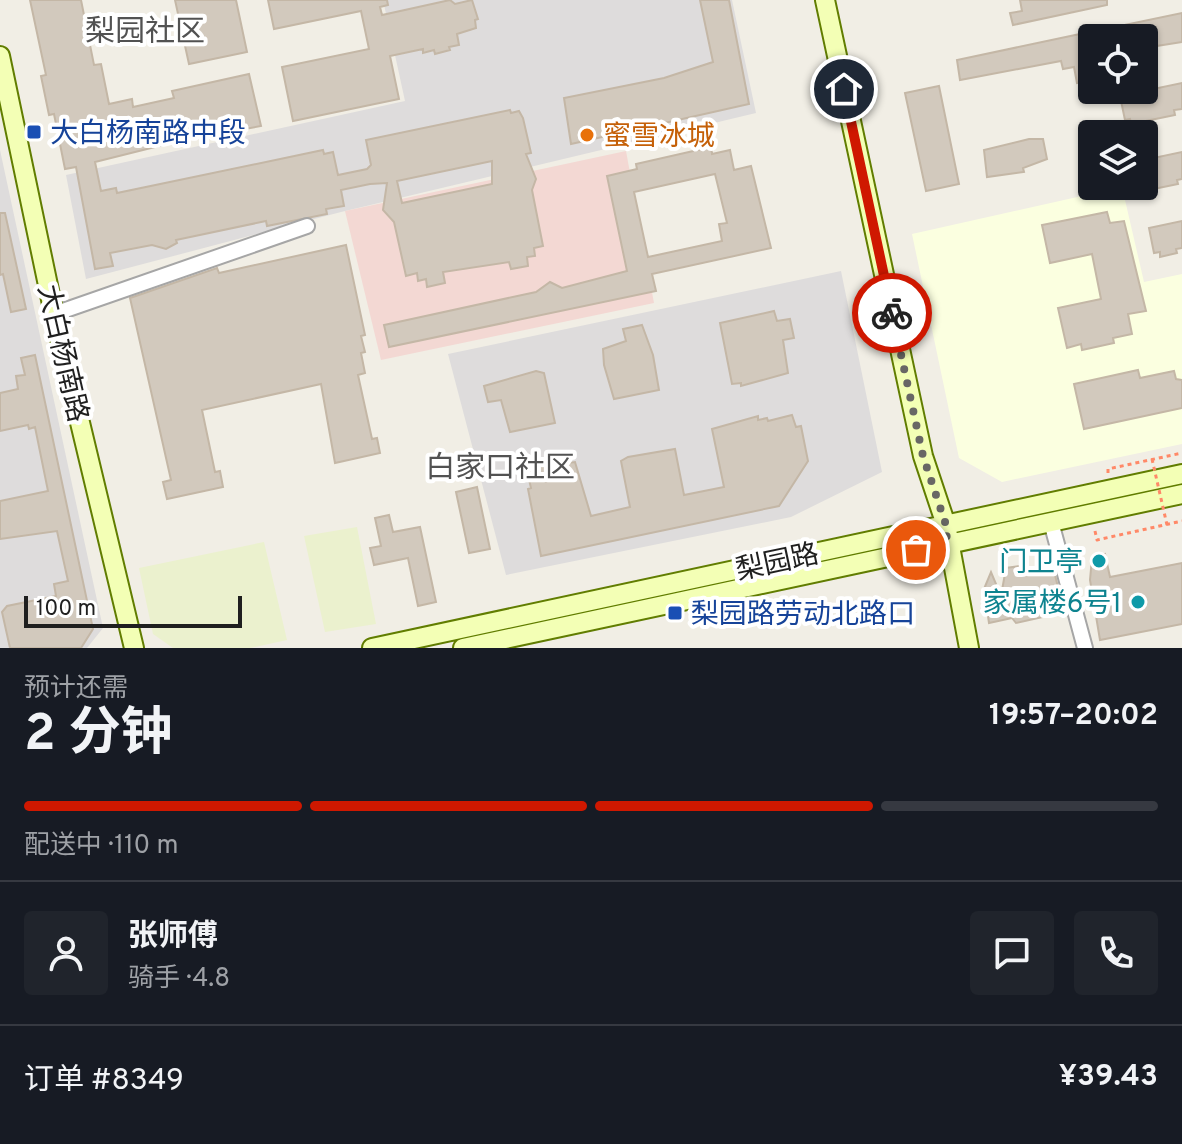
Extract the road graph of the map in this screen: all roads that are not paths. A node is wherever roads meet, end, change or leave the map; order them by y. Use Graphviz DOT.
graph roads {
  1 [pos="825,0"];
  2 [pos="0,56"];
  3 [pos="307,226"];
  4 [pos="54,314"];
  5 [pos="1182,474"];
  6 [pos="1182,494"];
  7 [pos="1051,522"];
  8 [pos="946,534"];
  9 [pos="515,642"];
  10 [pos="134,648"];
  11 [pos="372,648"];
  12 [pos="463,648"];
  13 [pos="969,648"];
  14 [pos="1085,648"];
  1 -- 8 [label="main road"];
  2 -- 4 [label="main road, 大白杨南路"];
  3 -- 4 [label="street"];
  4 -- 10 [label="main road, 大白杨南路"];
  5 -- 8 [label="main road, 梨园路"];
  6 -- 7 [label="main road, 梨园路"];
  7 -- 8 [label="main road, 梨园路"];
  7 -- 14 [label="street"];
  8 -- 9 [label="main road, 梨园路"];
  8 -- 11 [label="main road, 梨园路"];
  8 -- 13 [label="main road"];
  9 -- 12 [label="main road, 梨园路"];
}
